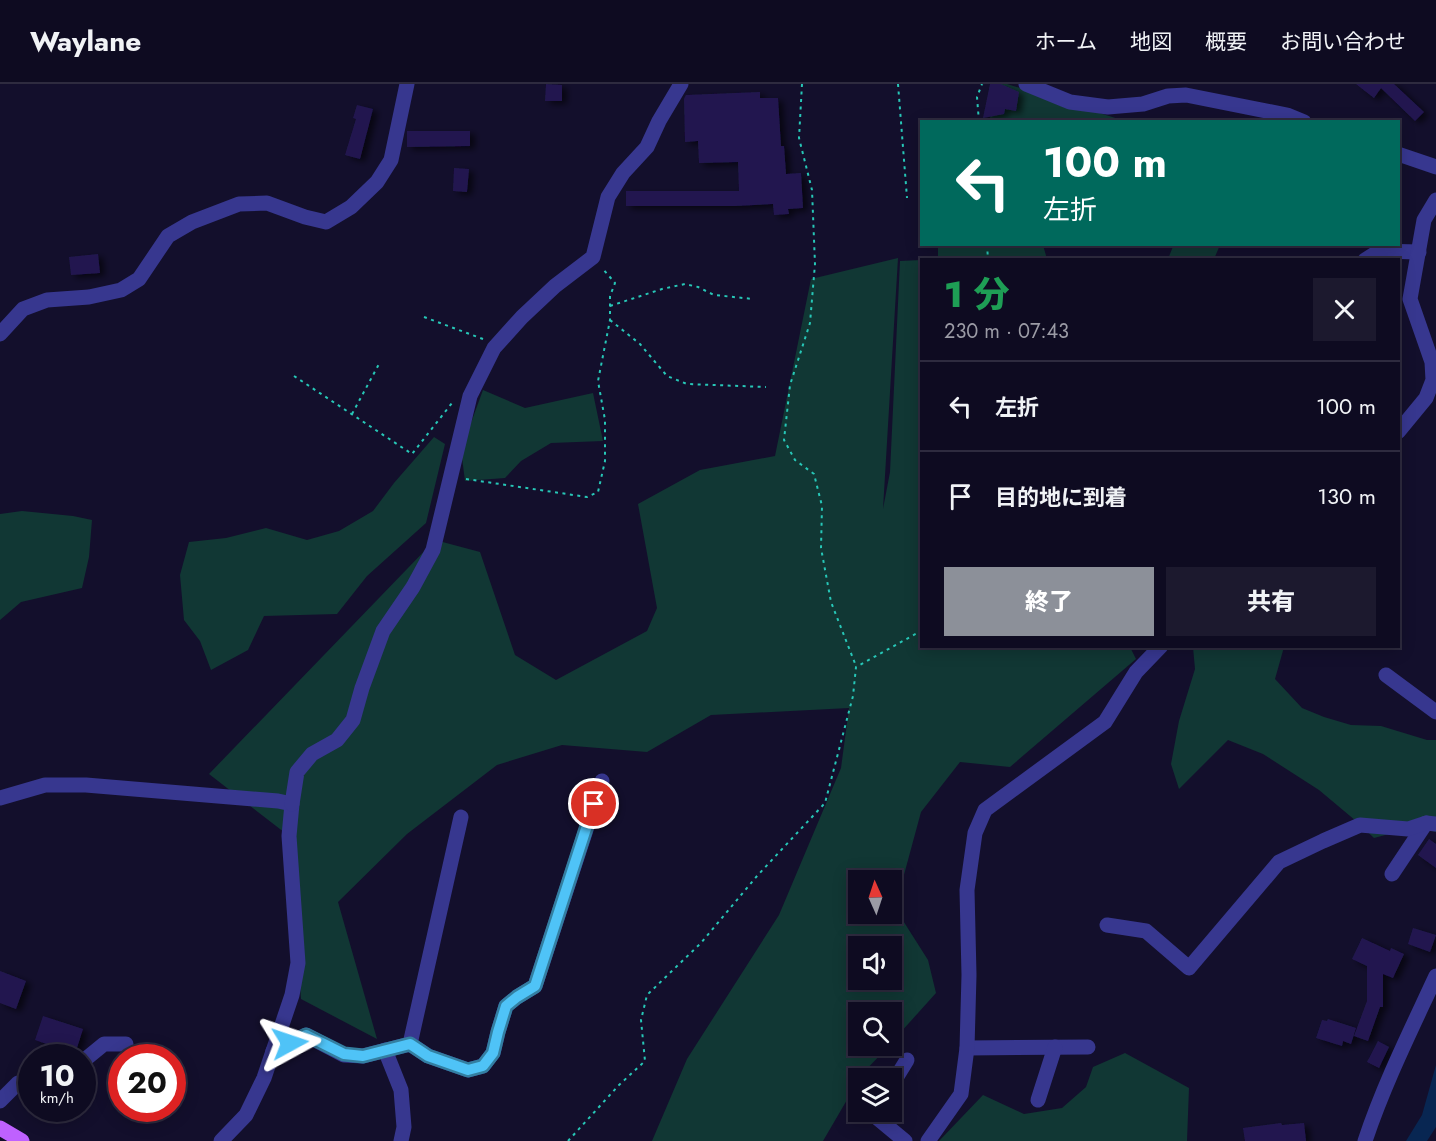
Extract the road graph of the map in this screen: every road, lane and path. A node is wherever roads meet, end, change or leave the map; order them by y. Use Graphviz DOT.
graph roads {
  1 [pos="407,84"];
  2 [pos="681,84"];
  3 [pos="802,84"];
  4 [pos="898,84"];
  5 [pos="982,84"];
  6 [pos="1026,84"];
  7 [pos="980,120"];
  8 [pos="1299,120"];
  9 [pos="1400,155"];
  10 [pos="1436,167"];
  11 [pos="907,198"];
  12 [pos="1436,200"];
  13 [pos="1419,252"];
  14 [pos="593,257"];
  15 [pos="1368,258"];
  16 [pos="753,299"];
  17 [pos="610,306"];
  18 [pos="424,317"];
  19 [pos="610,320"];
  20 [pos="0,334"];
  21 [pos="498,344"];
  22 [pos="379,364"];
  23 [pos="294,375"];
  24 [pos="766,387"];
  25 [pos="1431,397"];
  26 [pos="469,401"];
  27 [pos="352,414"];
  28 [pos="1400,430"];
  29 [pos="451,476"];
  30 [pos="920,632"];
  31 [pos="1159,648"];
  32 [pos="856,666"];
  33 [pos="1386,675"];
  34 [pos="1436,712"];
  35 [pos="602,781"];
  36 [pos="0,798"];
  37 [pos="292,804"];
  38 [pos="461,817"];
  39 [pos="1431,824"];
  40 [pos="1392,874"];
  41 [pos="1107,925"];
  42 [pos="1436,976"];
  43 [pos="410,1044"];
  44 [pos="1054,1047"];
  45 [pos="1088,1047"];
  46 [pos="967,1048"];
  47 [pos="385,1050"];
  48 [pos="273,1051"];
  49 [pos="907,1059"];
  50 [pos="902,1068"];
  51 [pos="18,1083"];
  52 [pos="1038,1100"];
  53 [pos="0,1101"];
  54 [pos="884,1122"];
  55 [pos="0,1128"];
  56 [pos="22,1141"];
  57 [pos="221,1141"];
  58 [pos="401,1141"];
  59 [pos="568,1141"];
  60 [pos="904,1141"];
  61 [pos="928,1141"];
  62 [pos="1365,1141"];
  1 -- 20 [label="street"];
  2 -- 14 [label="street"];
  3 -- 32 [label="path"];
  4 -- 11 [label="path"];
  5 -- 7 [label="path"];
  6 -- 8 [label="street"];
  9 -- 10 [label="street"];
  12 -- 13 [label="street"];
  13 -- 15 [label="street"];
  13 -- 25 [label="street"];
  14 -- 17 [label="path"];
  14 -- 21 [label="street"];
  16 -- 17 [label="path"];
  17 -- 19 [label="path"];
  18 -- 21 [label="path"];
  19 -- 24 [label="path"];
  19 -- 29 [label="path"];
  21 -- 26 [label="street"];
  22 -- 27 [label="path"];
  23 -- 27 [label="path"];
  25 -- 28 [label="street"];
  26 -- 27 [label="path"];
  26 -- 29 [label="street"];
  29 -- 37 [label="street"];
  30 -- 32 [label="path"];
  31 -- 46 [label="street"];
  32 -- 59 [label="path"];
  33 -- 34 [label="street"];
  35 -- 43 [label="street"];
  36 -- 37 [label="street"];
  37 -- 48 [label="street"];
  38 -- 43 [label="street"];
  39 -- 40 [label="street"];
  39 -- 41 [label="street"];
  42 -- 62 [label="street"];
  43 -- 47 [label="street"];
  44 -- 45 [label="street"];
  44 -- 46 [label="street"];
  44 -- 52 [label="street"];
  46 -- 61 [label="street"];
  47 -- 48 [label="street"];
  47 -- 58 [label="street"];
  48 -- 57 [label="street"];
  49 -- 50 [label="street"];
  51 -- 53 [label="street"];
  54 -- 60 [label="street"];
  55 -- 56 [label="main road"];
}
